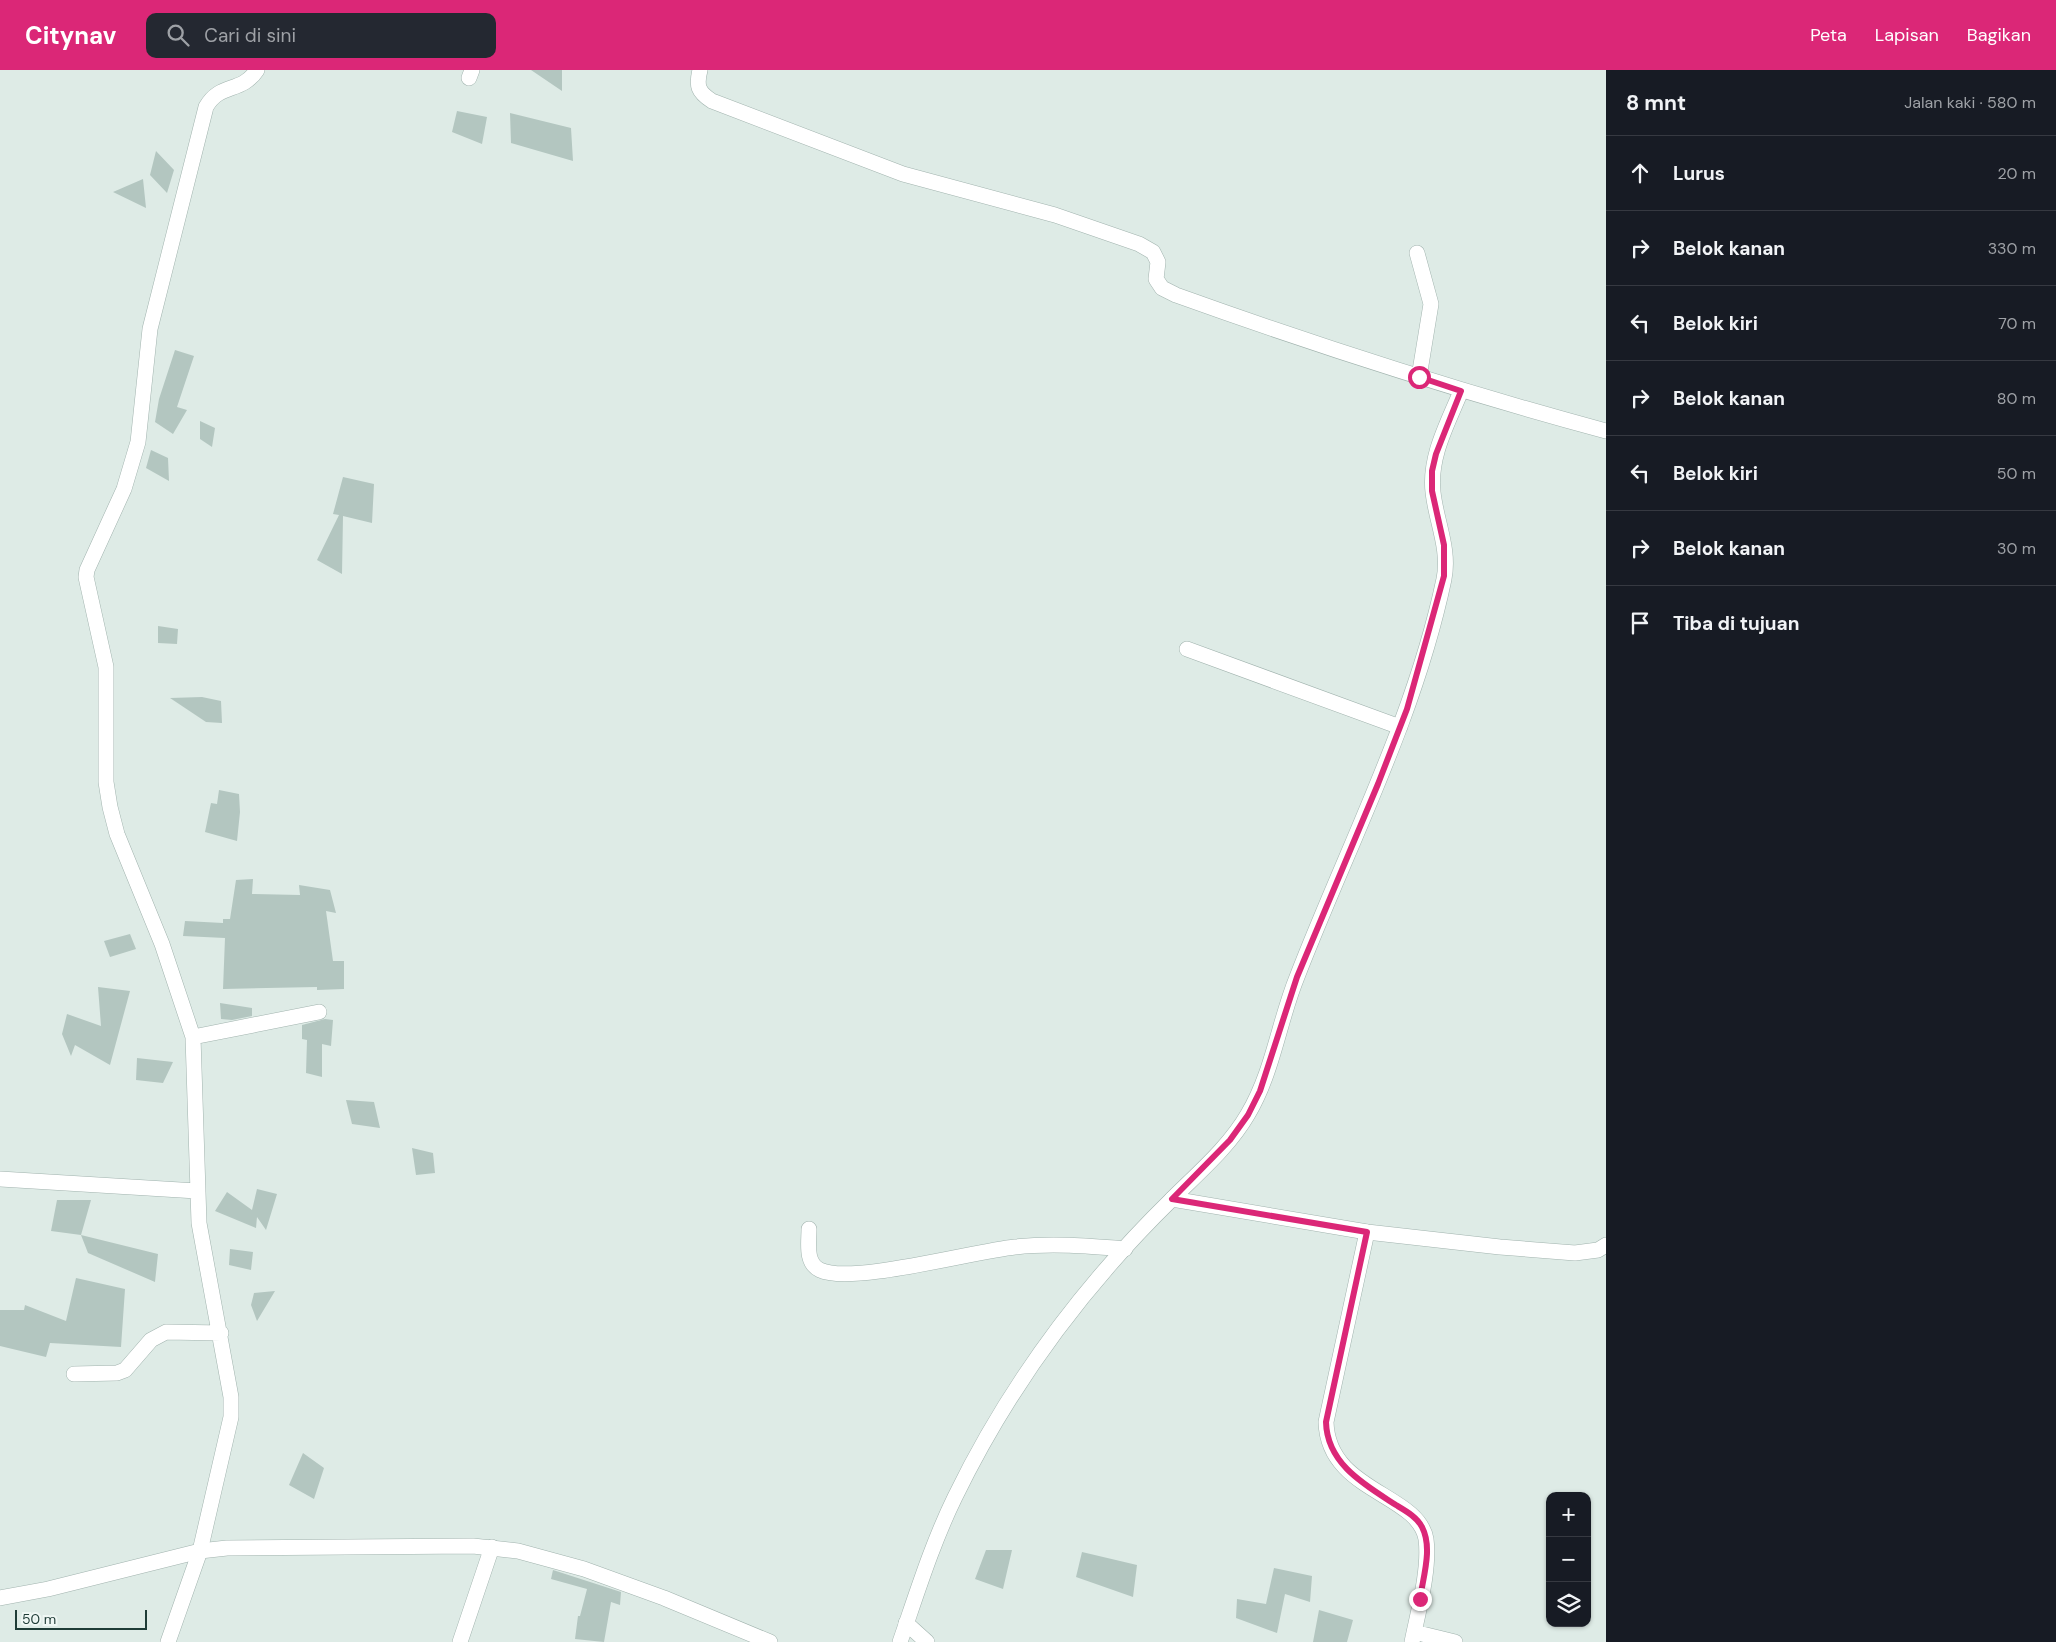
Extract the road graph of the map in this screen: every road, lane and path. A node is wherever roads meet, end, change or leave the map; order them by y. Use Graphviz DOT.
graph roads {
  1 [pos="257,70"];
  2 [pos="700,70"];
  3 [pos="1417,253"];
  4 [pos="1419,377"];
  5 [pos="1461,391"];
  6 [pos="1606,431"];
  7 [pos="1187,649"];
  8 [pos="1400,726"];
  9 [pos="319,1012"];
  10 [pos="193,1037"];
  11 [pos="0,1179"];
  12 [pos="197,1191"];
  13 [pos="1172,1199"];
  14 [pos="809,1229"];
  15 [pos="1367,1232"];
  16 [pos="1606,1245"];
  17 [pos="1125,1249"];
  18 [pos="221,1333"];
  19 [pos="74,1374"];
  20 [pos="492,1547"];
  21 [pos="200,1551"];
  22 [pos="0,1598"];
  23 [pos="906,1623"];
  24 [pos="1413,1637"];
  25 [pos="168,1642"];
  26 [pos="460,1642"];
  27 [pos="770,1642"];
  28 [pos="900,1642"];
  29 [pos="927,1642"];
  30 [pos="1455,1642"];
  1 -- 10 [label="street"];
  2 -- 4 [label="street"];
  3 -- 4 [label="street"];
  4 -- 5 [label="street"];
  5 -- 6 [label="street"];
  5 -- 8 [label="street"];
  7 -- 8 [label="street"];
  8 -- 13 [label="street"];
  9 -- 10 [label="street"];
  10 -- 12 [label="street"];
  11 -- 12 [label="street"];
  12 -- 18 [label="street"];
  13 -- 15 [label="street"];
  13 -- 17 [label="street"];
  14 -- 17 [label="street"];
  15 -- 16 [label="street"];
  15 -- 24 [label="street"];
  17 -- 23 [label="street"];
  18 -- 19 [label="street"];
  18 -- 21 [label="street"];
  20 -- 21 [label="street"];
  20 -- 26 [label="street"];
  20 -- 27 [label="street"];
  21 -- 22 [label="street"];
  21 -- 25 [label="street"];
  23 -- 28 [label="street"];
  23 -- 29 [label="street"];
  24 -- 30 [label="street"];
}
